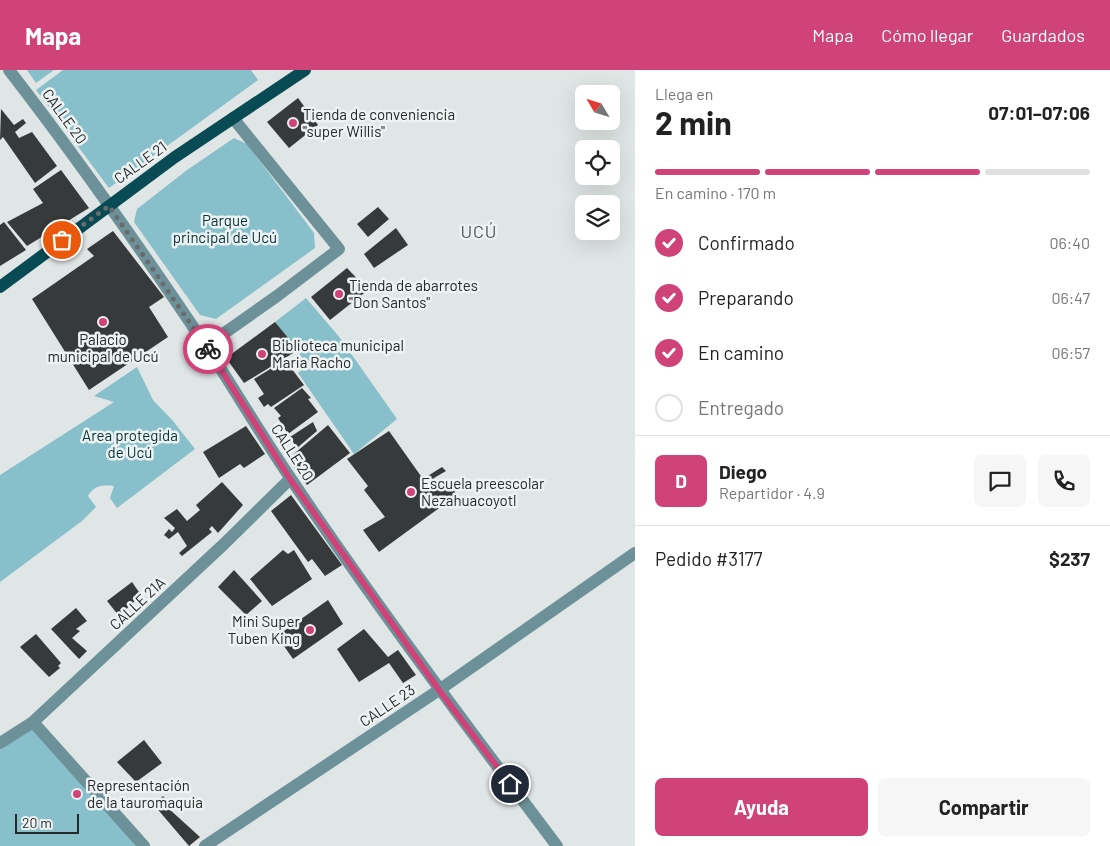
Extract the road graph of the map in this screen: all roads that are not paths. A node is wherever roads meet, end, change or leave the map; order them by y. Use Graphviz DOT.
graph roads {
  1 [pos="9,70"];
  2 [pos="305,70"];
  3 [pos="233,118"];
  4 [pos="109,206"];
  5 [pos="0,286"];
  6 [pos="206,346"];
  7 [pos="290,479"];
  8 [pos="635,553"];
  9 [pos="439,690"];
  10 [pos="33,722"];
  11 [pos="0,743"];
  12 [pos="144,846"];
  13 [pos="205,846"];
  14 [pos="557,846"];
  1 -- 4 [label="street, CALLE 20"];
  2 -- 3 [label="main road, CALLE 21"];
  3 -- 4 [label="main road, CALLE 21"];
  3 -- 6 [label="street"];
  4 -- 5 [label="main road, CALLE 21"];
  4 -- 6 [label="street, CALLE 20"];
  6 -- 7 [label="street, CALLE 20"];
  7 -- 9 [label="street, CALLE 20"];
  7 -- 10 [label="street, CALLE 21A"];
  8 -- 9 [label="street, CALLE 23"];
  9 -- 13 [label="street, CALLE 23"];
  9 -- 14 [label="street, CALLE 20"];
  10 -- 11 [label="street, CALLE 21A"];
  10 -- 12 [label="street"];
}
